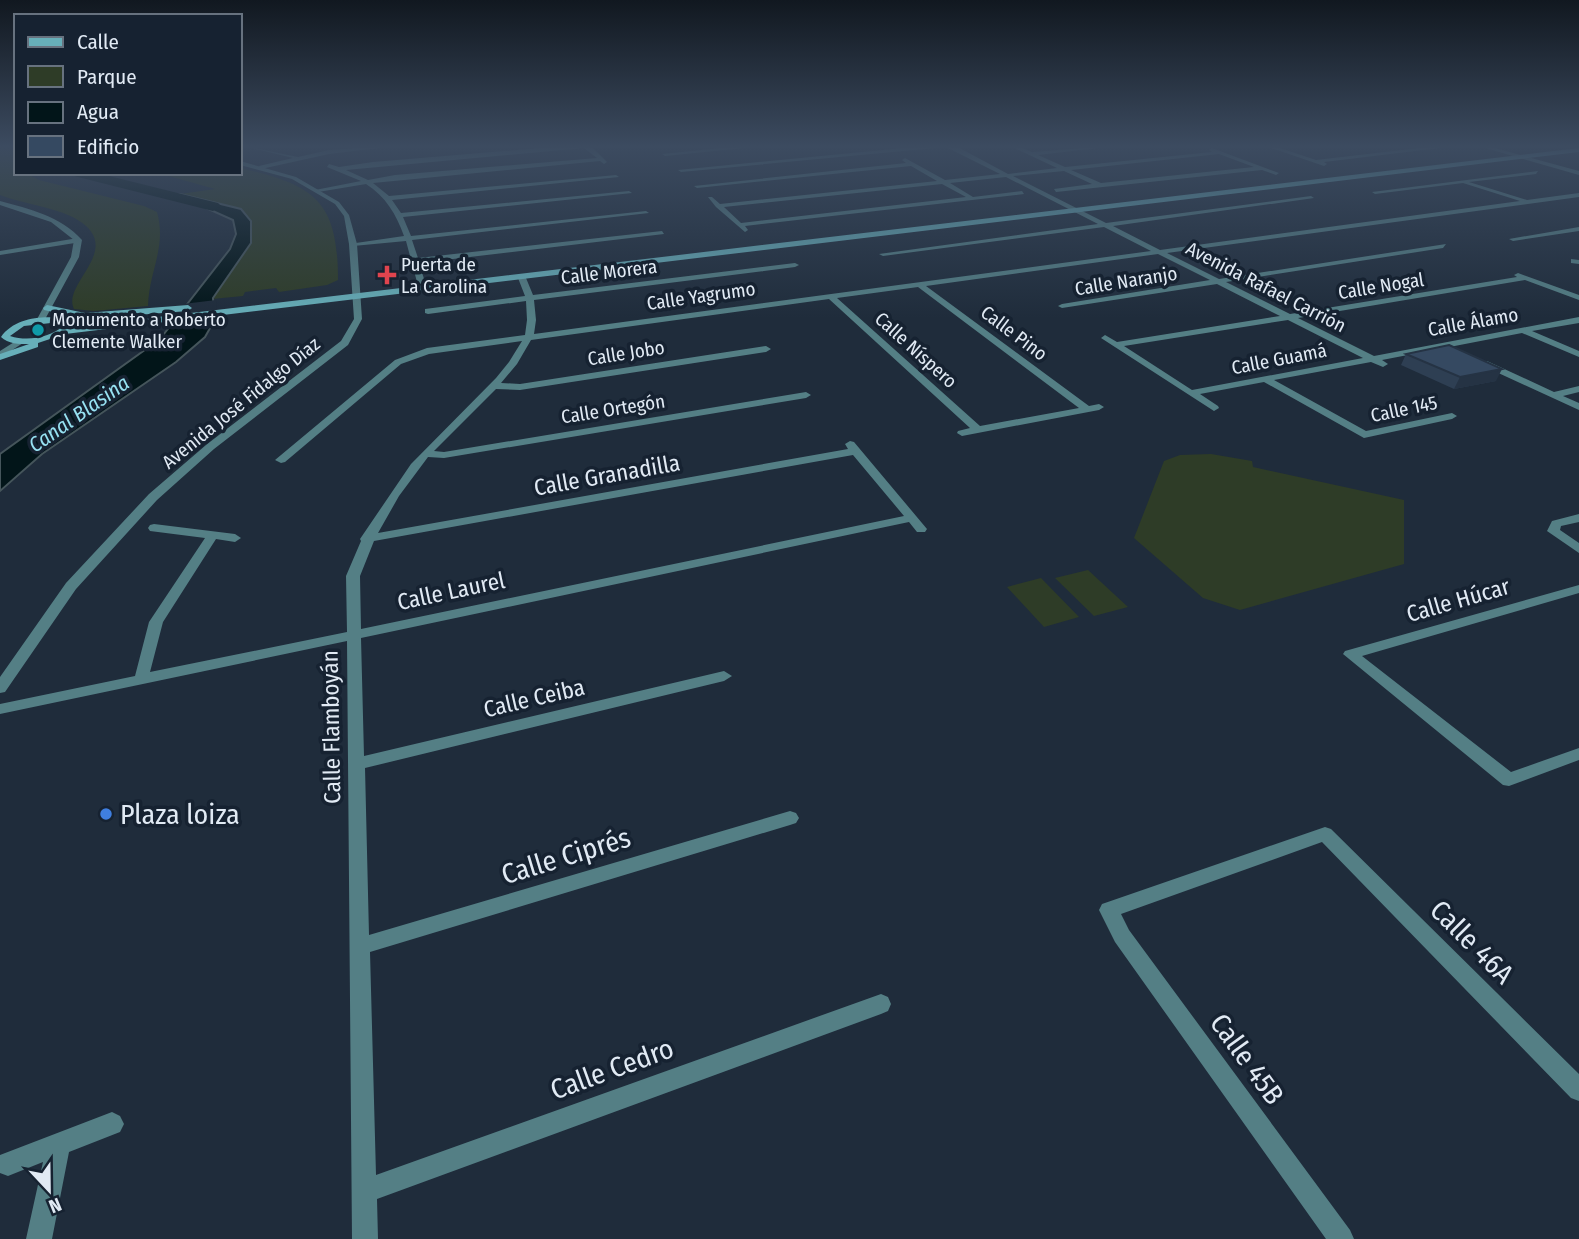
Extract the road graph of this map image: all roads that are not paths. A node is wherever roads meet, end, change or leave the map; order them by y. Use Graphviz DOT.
graph roads {
  1 [pos="0,203"];
  2 [pos="337,203"];
  3 [pos="393,203"];
  4 [pos="528,203"];
  5 [pos="715,203"];
  6 [pos="747,203"];
  7 [pos="940,203"];
  8 [pos="1061,203"];
  9 [pos="1113,203"];
  10 [pos="1117,203"];
  11 [pos="1276,203"];
  12 [pos="1523,203"];
  13 [pos="718,206"];
  14 [pos="1071,208"];
  15 [pos="402,215"];
  16 [pos="740,225"];
  17 [pos="1108,226"];
  18 [pos="1579,229"];
  19 [pos="663,233"];
  20 [pos="749,234"];
  21 [pos="409,238"];
  22 [pos="1513,239"];
  23 [pos="78,240"];
  24 [pos="0,241"];
  25 [pos="670,241"];
  26 [pos="353,244"];
  27 [pos="1443,246"];
  28 [pos="1161,252"];
  29 [pos="1,254"];
  30 [pos="883,254"];
  31 [pos="414,261"];
  32 [pos="795,265"];
  33 [pos="1509,272"];
  34 [pos="522,278"];
  35 [pos="1526,278"];
  36 [pos="421,282"];
  37 [pos="1221,282"];
  38 [pos="920,285"];
  39 [pos="357,293"];
  40 [pos="830,296"];
  41 [pos="531,298"];
  42 [pos="1579,298"];
  43 [pos="1062,306"];
  44 [pos="47,308"];
  45 [pos="224,309"];
  46 [pos="156,311"];
  47 [pos="428,311"];
  48 [pos="1290,317"];
  49 [pos="1579,320"];
  50 [pos="40,321"];
  51 [pos="137,323"];
  52 [pos="66,326"];
  53 [pos="1522,331"];
  54 [pos="4,336"];
  55 [pos="529,337"];
  56 [pos="1105,338"];
  57 [pos="22,341"];
  58 [pos="1116,345"];
  59 [pos="1444,345"];
  60 [pos="766,349"];
  61 [pos="1579,354"];
  62 [pos="0,356"];
  63 [pos="1373,359"];
  64 [pos="1383,364"];
  65 [pos="1265,379"];
  66 [pos="492,386"];
  67 [pos="1579,390"];
  68 [pos="1191,393"];
  69 [pos="806,395"];
  70 [pos="1552,395"];
  71 [pos="1099,407"];
  72 [pos="1579,407"];
  73 [pos="1214,408"];
  74 [pos="1087,409"];
  75 [pos="1452,416"];
  76 [pos="978,430"];
  77 [pos="962,433"];
  78 [pos="426,454"];
  79 [pos="296,462"];
  80 [pos="1579,518"];
  81 [pos="916,524"];
  82 [pos="154,528"];
  83 [pos="213,535"];
  84 [pos="235,538"];
  85 [pos="366,539"];
  86 [pos="1579,549"];
  87 [pos="1579,589"];
  88 [pos="353,635"];
  89 [pos="724,676"];
  90 [pos="141,680"];
  91 [pos="0,688"];
  92 [pos="0,709"];
  93 [pos="1579,754"];
  94 [pos="355,764"];
  95 [pos="790,818"];
  96 [pos="1325,834"];
  97 [pos="358,947"];
  98 [pos="881,1004"];
  99 [pos="1579,1090"];
  100 [pos="112,1124"];
  101 [pos="58,1147"];
  102 [pos="8,1164"];
  103 [pos="364,1191"];
  104 [pos="38,1239"];
  105 [pos="365,1239"];
  106 [pos="1341,1239"];
  1 -- 23 [label="street"];
  2 -- 26 [label="street, Avenida José Fidalgo Díaz"];
  3 -- 15 [label="street"];
  4 -- 15 [label="street"];
  5 -- 13 [label="street"];
  6 -- 13 [label="street"];
  7 -- 16 [label="street"];
  8 -- 14 [label="street, Avenida Rafael Carrión"];
  9 -- 14 [label="main road"];
  10 -- 14 [label="main road"];
  11 -- 17 [label="street"];
  12 -- 28 [label="street, Calle Yagrumo"];
  13 -- 16 [label="street"];
  14 -- 17 [label="street, Avenida Rafael Carrión"];
  14 -- 34 [label="main road"];
  14 -- 36 [label="main road"];
  15 -- 21 [label="street"];
  16 -- 20 [label="street"];
  17 -- 28 [label="street, Avenida Rafael Carrión"];
  17 -- 30 [label="street"];
  18 -- 22 [label="street"];
  19 -- 21 [label="street"];
  19 -- 25 [label="street"];
  19 -- 31 [label="street"];
  21 -- 26 [label="street"];
  21 -- 31 [label="street"];
  23 -- 29 [label="street"];
  23 -- 44 [label="street"];
  24 -- 29 [label="street"];
  26 -- 39 [label="street, Avenida José Fidalgo Díaz"];
  27 -- 37 [label="street, Calle Naranjo"];
  28 -- 37 [label="street, Avenida Rafael Carrión"];
  28 -- 38 [label="street, Calle Yagrumo"];
  31 -- 36 [label="street"];
  32 -- 41 [label="street, Calle Morera"];
  33 -- 35 [label="street"];
  34 -- 39 [label="main road"];
  34 -- 41 [label="street, Calle Flamboyán"];
  35 -- 42 [label="street"];
  35 -- 48 [label="street, Calle Nogal"];
  36 -- 39 [label="main road"];
  37 -- 43 [label="street, Calle Naranjo"];
  37 -- 48 [label="street, Avenida Rafael Carrión"];
  38 -- 40 [label="street, Calle Yagrumo"];
  38 -- 74 [label="street, Calle Pino"];
  39 -- 45 [label="main road"];
  39 -- 91 [label="street, Avenida José Fidalgo Díaz"];
  40 -- 55 [label="street, Calle Yagrumo"];
  40 -- 76 [label="street, Calle Níspero"];
  41 -- 47 [label="street, Calle Morera"];
  41 -- 55 [label="street, Calle Flamboyán"];
  44 -- 46 [label="main road"];
  44 -- 50 [label="street"];
  45 -- 46 [label="main road"];
  45 -- 51 [label="main road"];
  46 -- 52 [label="main road"];
  48 -- 58 [label="street, Calle Nogal"];
  48 -- 63 [label="street, Avenida Rafael Carrión"];
  49 -- 53 [label="street, Calle Álamo"];
  50 -- 52 [label="main road"];
  50 -- 54 [label="main road"];
  51 -- 52 [label="main road"];
  51 -- 62 [label="main road"];
  52 -- 57 [label="main road"];
  53 -- 59 [label="street, Calle Álamo"];
  53 -- 61 [label="street"];
  54 -- 57 [label="main road"];
  55 -- 66 [label="street, Calle Flamboyán"];
  55 -- 79 [label="street, Calle Yagrumo"];
  56 -- 58 [label="street"];
  57 -- 62 [label="street"];
  58 -- 68 [label="street"];
  59 -- 63 [label="street, Calle Álamo"];
  59 -- 70 [label="street"];
  60 -- 66 [label="street, Calle Jobo"];
  63 -- 64 [label="street, Avenida Rafael Carrión"];
  63 -- 65 [label="street, Calle Guamá"];
  65 -- 68 [label="street, Calle Guamá"];
  65 -- 75 [label="street, Calle 145"];
  66 -- 78 [label="street, Calle Flamboyán"];
  67 -- 70 [label="street"];
  68 -- 73 [label="street"];
  69 -- 78 [label="street, Calle Ortegón"];
  70 -- 72 [label="street"];
  71 -- 74 [label="street"];
  74 -- 76 [label="street"];
  76 -- 77 [label="street"];
  78 -- 85 [label="street, Calle Flamboyán"];
  80 -- 86 [label="street"];
  81 -- 85 [label="street, Calle Granadilla"];
  81 -- 88 [label="street, Calle Laurel"];
  82 -- 83 [label="street"];
  83 -- 84 [label="street"];
  83 -- 90 [label="street"];
  85 -- 88 [label="street, Calle Flamboyán"];
  87 -- 93 [label="street, Calle Húcar"];
  88 -- 90 [label="street, Calle Laurel"];
  88 -- 94 [label="street, Calle Flamboyán"];
  89 -- 94 [label="street, Calle Ceiba"];
  90 -- 92 [label="street, Calle Laurel"];
  94 -- 97 [label="street, Calle Flamboyán"];
  95 -- 97 [label="street, Calle Ciprés"];
  96 -- 99 [label="street, Calle 46A"];
  96 -- 106 [label="street, Calle 45B"];
  97 -- 103 [label="street, Calle Flamboyán"];
  98 -- 103 [label="street, Calle Cedro"];
  100 -- 101 [label="street"];
  101 -- 102 [label="street"];
  101 -- 104 [label="street"];
  103 -- 105 [label="street, Calle Flamboyán"];
}
